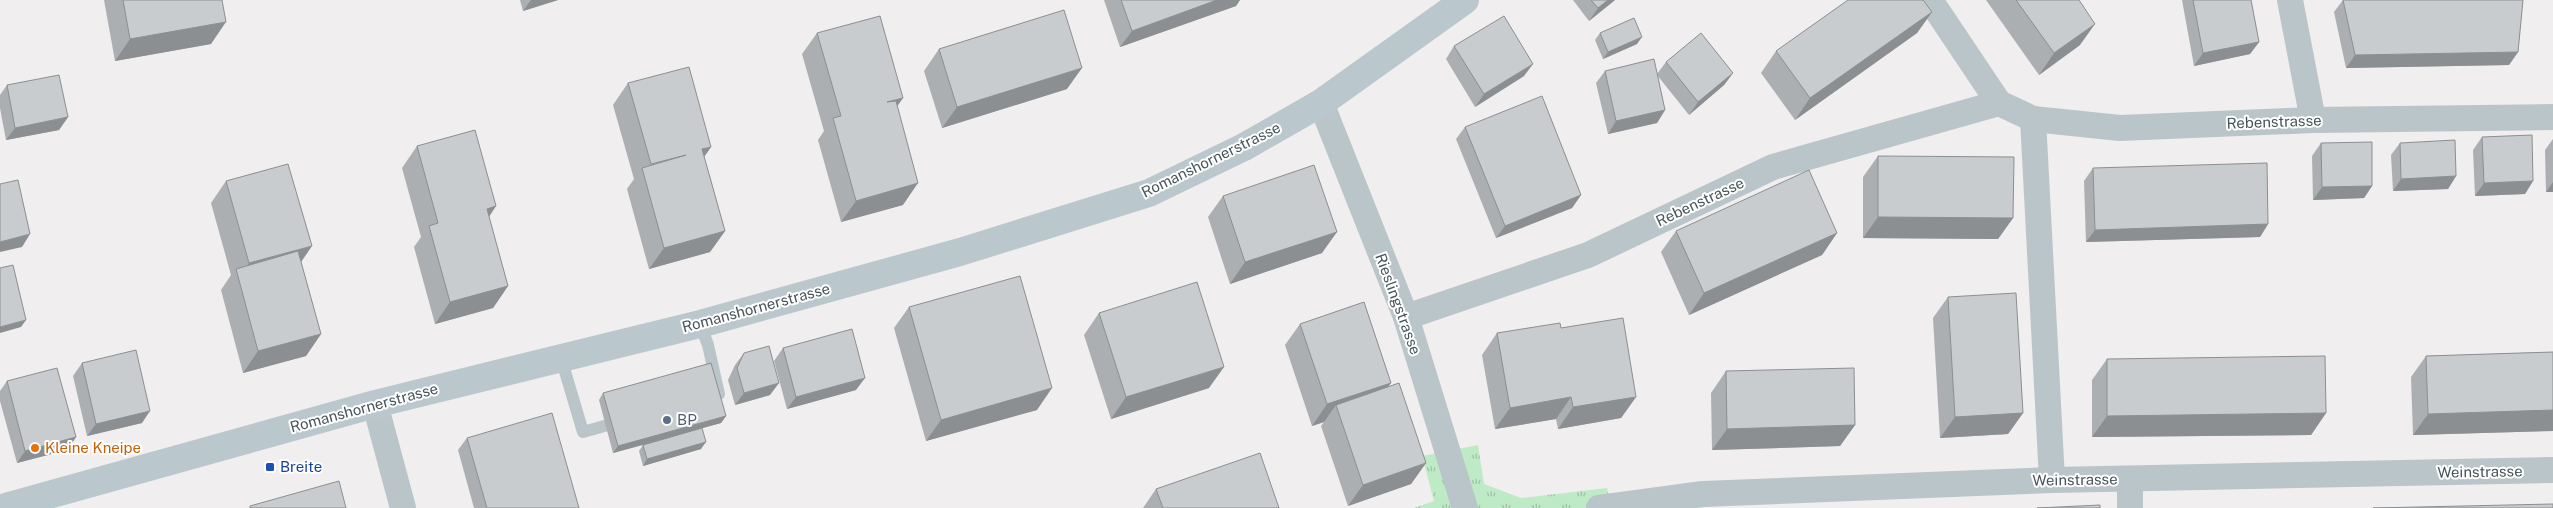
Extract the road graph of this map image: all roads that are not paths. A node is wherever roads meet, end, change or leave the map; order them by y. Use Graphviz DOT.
graph roads {
  1 [pos="1464,0"];
  2 [pos="1930,0"];
  3 [pos="2290,0"];
  4 [pos="1321,103"];
  5 [pos="1999,103"];
  6 [pos="2553,116"];
  7 [pos="2033,119"];
  8 [pos="2313,120"];
  9 [pos="1406,317"];
  10 [pos="700,324"];
  11 [pos="561,358"];
  12 [pos="701,399"];
  13 [pos="375,404"];
  14 [pos="637,417"];
  15 [pos="2553,470"];
  16 [pos="2052,480"];
  17 [pos="2130,480"];
  18 [pos="2,508"];
  19 [pos="403,508"];
  20 [pos="1465,508"];
  21 [pos="1598,508"];
  22 [pos="2130,508"];
  1 -- 4 [label="street, Romanshornerstrasse"];
  2 -- 5 [label="street"];
  3 -- 8 [label="street"];
  4 -- 9 [label="street, Rieslingstrasse"];
  4 -- 10 [label="street, Romanshornerstrasse"];
  5 -- 7 [label="street, Rebenstrasse"];
  5 -- 9 [label="street, Rebenstrasse"];
  6 -- 8 [label="street, Rebenstrasse"];
  7 -- 8 [label="street, Rebenstrasse"];
  7 -- 16 [label="street"];
  9 -- 20 [label="street, Rieslingstrasse"];
  10 -- 11 [label="street, Romanshornerstrasse"];
  10 -- 12 [label="lane"];
  11 -- 13 [label="street, Romanshornerstrasse"];
  11 -- 14 [label="lane"];
  13 -- 18 [label="street, Romanshornerstrasse"];
  13 -- 19 [label="street"];
  15 -- 17 [label="street, Weinstrasse"];
  16 -- 17 [label="street, Weinstrasse"];
  16 -- 21 [label="street, Weinstrasse"];
  17 -- 22 [label="street"];
}
